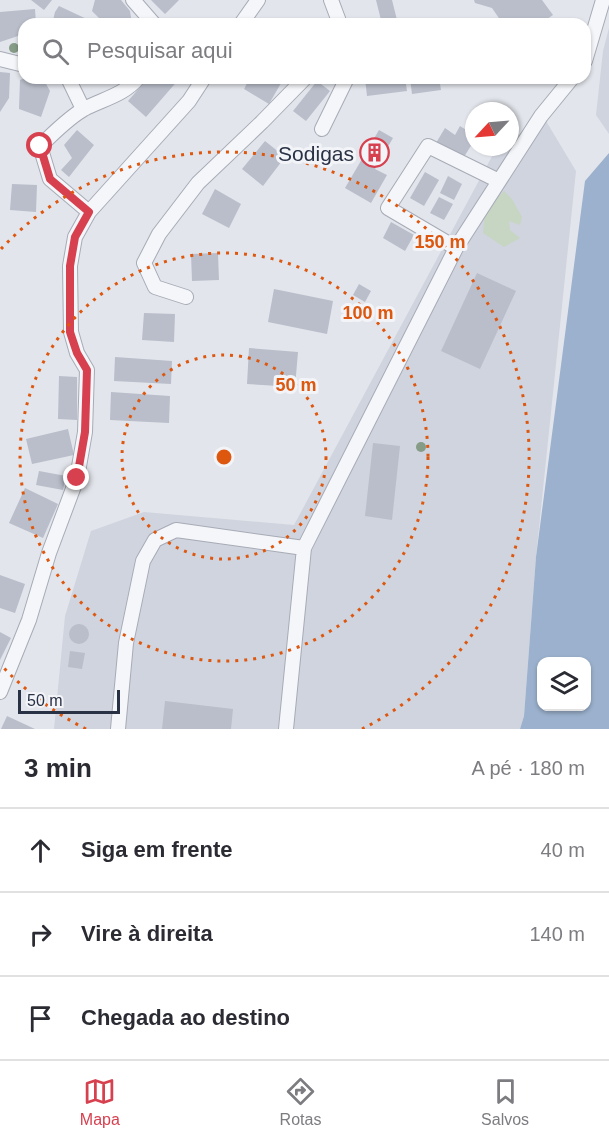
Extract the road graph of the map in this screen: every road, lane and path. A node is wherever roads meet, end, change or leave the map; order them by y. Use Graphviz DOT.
graph roads {
  1 [pos="133,0"];
  2 [pos="258,0"];
  3 [pos="331,0"];
  4 [pos="603,0"];
  5 [pos="149,18"];
  6 [pos="245,18"];
  7 [pos="338,18"];
  8 [pos="591,41"];
  9 [pos="0,59"];
  10 [pos="18,64"];
  11 [pos="71,84"];
  12 [pos="133,84"];
  13 [pos="200,84"];
  14 [pos="299,84"];
  15 [pos="344,84"];
  16 [pos="567,84"];
  17 [pos="83,110"];
  18 [pos="322,129"];
  19 [pos="499,181"];
  20 [pos="89,212"];
  21 [pos="456,248"];
  22 [pos="186,297"];
  23 [pos="304,548"];
  24 [pos="0,692"];
  25 [pos="118,729"];
  26 [pos="286,729"];
  1 -- 5 [label="street"];
  2 -- 6 [label="street"];
  3 -- 7 [label="street"];
  4 -- 8 [label="street"];
  9 -- 10 [label="street"];
  11 -- 17 [label="street"];
  12 -- 17 [label="street"];
  13 -- 20 [label="street"];
  14 -- 22 [label="street"];
  15 -- 18 [label="street"];
  16 -- 19 [label="street"];
  17 -- 20 [label="street"];
  19 -- 21 [label="street"];
  19 -- 21 [label="street"];
  20 -- 24 [label="street"];
  21 -- 23 [label="street"];
  23 -- 25 [label="street"];
  23 -- 26 [label="street"];
}
